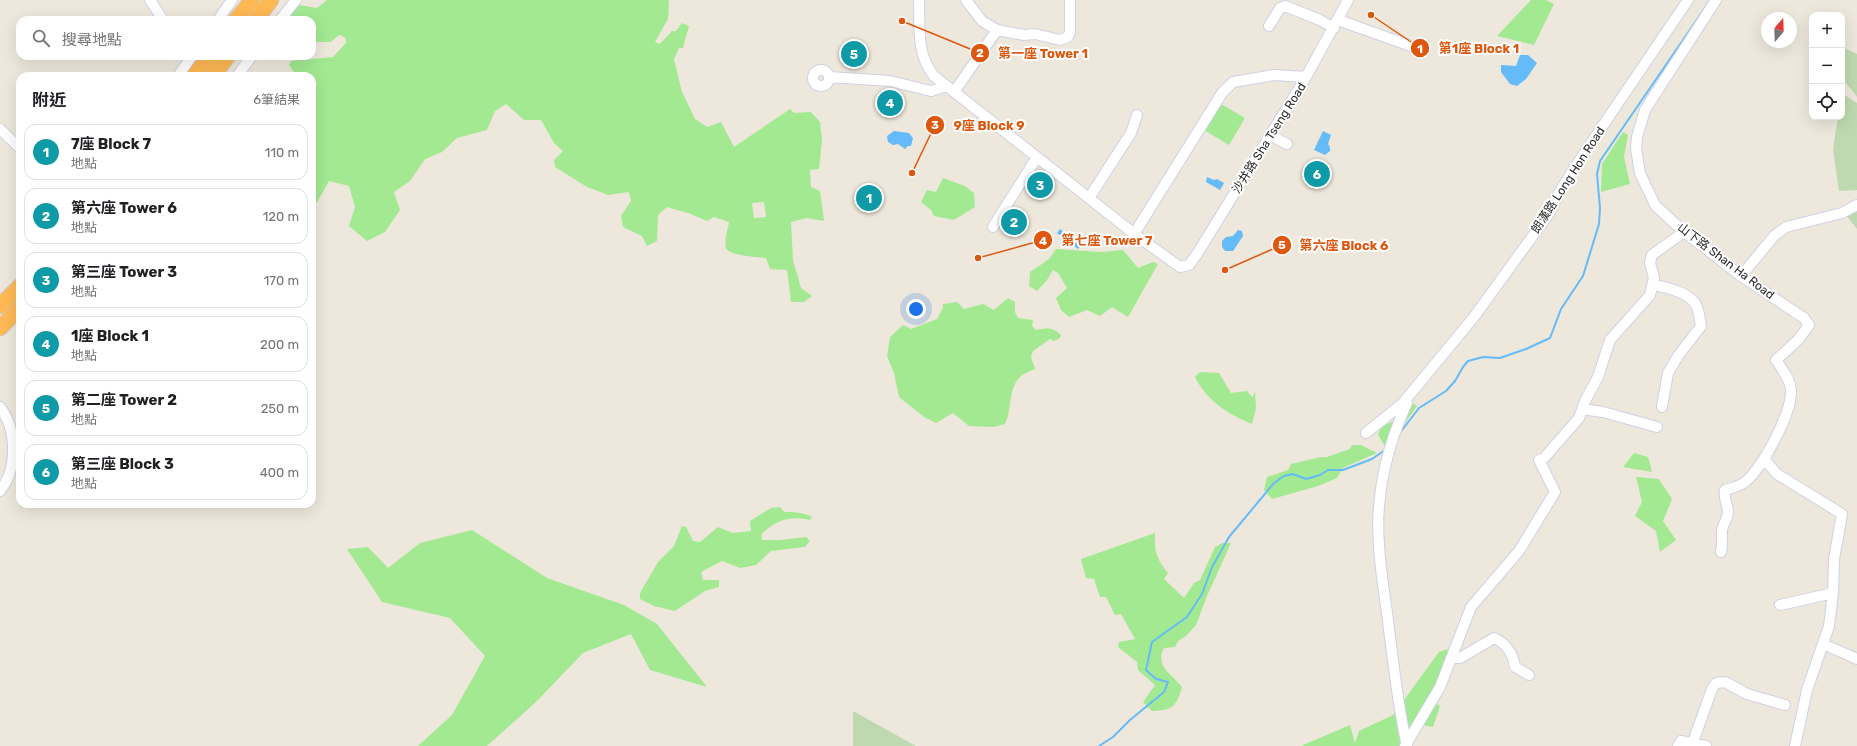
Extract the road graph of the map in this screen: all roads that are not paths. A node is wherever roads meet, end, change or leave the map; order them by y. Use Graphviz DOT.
graph roads {
  1 [pos="150,0"];
  2 [pos="232,0"];
  3 [pos="252,0"];
  4 [pos="272,0"];
  5 [pos="296,0"];
  6 [pos="918,0"];
  7 [pos="966,0"];
  8 [pos="1070,0"];
  9 [pos="1348,0"];
  10 [pos="1688,0"];
  11 [pos="1716,0"];
  12 [pos="160,16"];
  13 [pos="221,16"];
  14 [pos="239,16"];
  15 [pos="259,16"];
  16 [pos="283,16"];
  17 [pos="1336,24"];
  18 [pos="1268,26"];
  19 [pos="997,30"];
  20 [pos="1410,46"];
  21 [pos="189,60"];
  22 [pos="206,60"];
  23 [pos="225,60"];
  24 [pos="249,60"];
  25 [pos="181,72"];
  26 [pos="197,72"];
  27 [pos="216,72"];
  28 [pos="240,72"];
  29 [pos="1306,77"];
  30 [pos="829,78"];
  31 [pos="950,89"];
  32 [pos="1137,115"];
  33 [pos="0,129"];
  34 [pos="1270,136"];
  35 [pos="16,144"];
  36 [pos="1287,144"];
  37 [pos="1037,157"];
  38 [pos="1089,198"];
  39 [pos="1857,205"];
  40 [pos="993,227"];
  41 [pos="1684,232"];
  42 [pos="1134,234"];
  43 [pos="1742,276"];
  44 [pos="1653,285"];
  45 [pos="16,290"];
  46 [pos="0,306"];
  47 [pos="16,312"];
  48 [pos="0,328"];
  49 [pos="1413,392"];
  50 [pos="0,407"];
  51 [pos="1662,407"];
  52 [pos="1582,409"];
  53 [pos="1657,427"];
  54 [pos="1366,433"];
  55 [pos="1765,460"];
  56 [pos="0,491"];
  57 [pos="1721,552"];
  58 [pos="1833,592"];
  59 [pos="1780,605"];
  60 [pos="1823,644"];
  61 [pos="1451,658"];
  62 [pos="1857,659"];
  63 [pos="1529,675"];
  64 [pos="1785,705"];
  65 [pos="1693,742"];
  66 [pos="1406,746"];
  67 [pos="1678,746"];
  68 [pos="1706,746"];
  69 [pos="1795,746"];
  1 -- 12 [label="street"];
  2 -- 13 [label="street"];
  3 -- 14 [label="highway"];
  4 -- 15 [label="highway"];
  5 -- 16 [label="street"];
  6 -- 31 [label="street"];
  7 -- 19 [label="street"];
  8 -- 19 [label="street"];
  9 -- 17 [label="street, 沙井路 Sha Tseng Road"];
  10 -- 49 [label="street, 朗漢路 Long Hon Road"];
  11 -- 41 [label="street, 山下路 Shan Ha Road"];
  17 -- 18 [label="street"];
  17 -- 20 [label="street"];
  17 -- 29 [label="street, 沙井路 Sha Tseng Road"];
  19 -- 31 [label="street"];
  21 -- 25 [label="street"];
  22 -- 26 [label="highway"];
  23 -- 27 [label="highway"];
  24 -- 28 [label="street"];
  29 -- 34 [label="street, 沙井路 Sha Tseng Road"];
  29 -- 42 [label="street"];
  30 -- 31 [label="street"];
  31 -- 37 [label="street"];
  32 -- 38 [label="street"];
  33 -- 35 [label="street"];
  34 -- 36 [label="street"];
  34 -- 42 [label="street, 沙井路 Sha Tseng Road"];
  37 -- 38 [label="street"];
  37 -- 40 [label="street"];
  38 -- 42 [label="street"];
  39 -- 43 [label="street"];
  41 -- 43 [label="street, 山下路 Shan Ha Road"];
  41 -- 44 [label="street"];
  43 -- 55 [label="street, 山下路 Shan Ha Road"];
  44 -- 51 [label="street"];
  44 -- 52 [label="street"];
  45 -- 46 [label="highway"];
  47 -- 48 [label="highway"];
  49 -- 54 [label="street, 朗漢路 Long Hon Road"];
  49 -- 66 [label="street, 朗漢路 Long Hon Road"];
  50 -- 56 [label="street"];
  52 -- 53 [label="street"];
  52 -- 61 [label="street"];
  55 -- 57 [label="street"];
  55 -- 58 [label="street"];
  58 -- 59 [label="street"];
  58 -- 60 [label="street"];
  60 -- 62 [label="street"];
  60 -- 69 [label="street"];
  61 -- 63 [label="street"];
  61 -- 66 [label="street"];
  64 -- 65 [label="street"];
  65 -- 67 [label="street"];
  65 -- 68 [label="street"];
}
